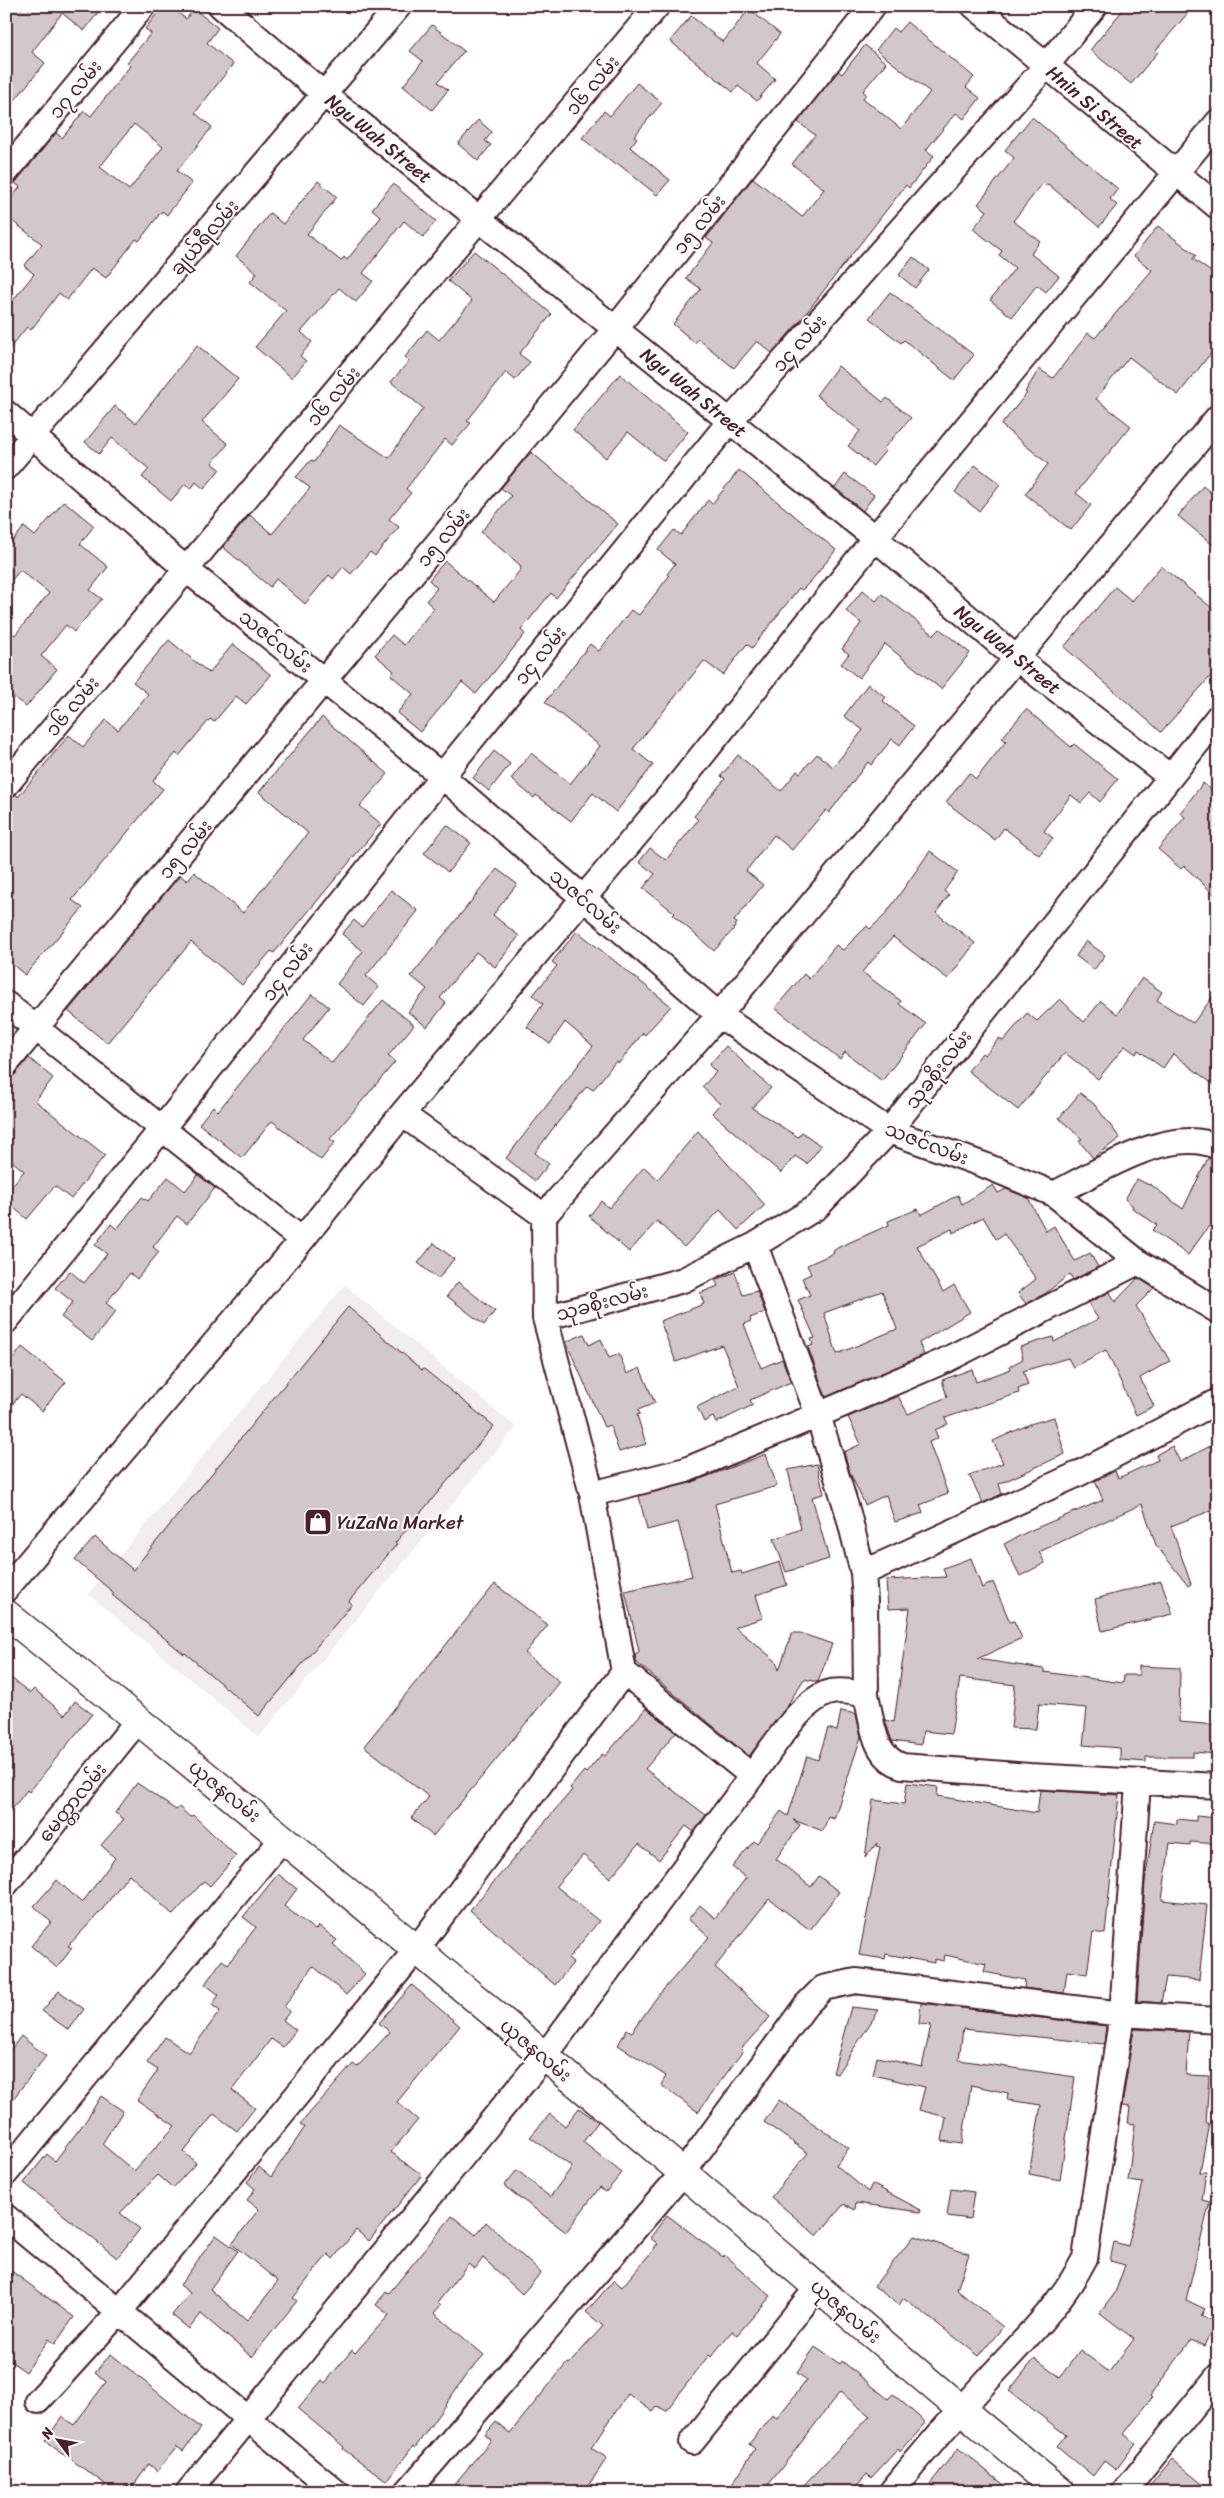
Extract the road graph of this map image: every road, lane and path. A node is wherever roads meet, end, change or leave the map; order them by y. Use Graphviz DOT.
graph roads {
  1 [pos="143,6"];
  2 [pos="221,6"];
  3 [pos="399,6"];
  4 [pos="657,6"];
  5 [pos="873,6"];
  6 [pos="974,6"];
  7 [pos="1095,6"];
  8 [pos="1046,66"];
  9 [pos="326,95"];
  10 [pos="1218,122"];
  11 [pos="6,172"];
  12 [pos="1175,173"];
  13 [pos="1218,207"];
  14 [pos="480,219"];
  15 [pos="615,329"];
  16 [pos="6,413"];
  17 [pos="1218,417"];
  18 [pos="730,421"];
  19 [pos="34,435"];
  20 [pos="6,467"];
  21 [pos="875,538"];
  22 [pos="187,570"];
  23 [pos="1016,658"];
  24 [pos="325,680"];
  25 [pos="1218,717"];
  26 [pos="442,776"];
  27 [pos="1169,776"];
  28 [pos="6,784"];
  29 [pos="583,899"];
  30 [pos="6,1004"];
  31 [pos="719,1014"];
  32 [pos="36,1029"];
  33 [pos="6,1064"];
  34 [pos="402,1114"];
  35 [pos="161,1130"];
  36 [pos="889,1131"];
  37 [pos="1218,1147"];
  38 [pos="1054,1194"];
  39 [pos="544,1216"];
  40 [pos="302,1240"];
  41 [pos="755,1245"];
  42 [pos="1138,1262"];
  43 [pos="1218,1311"];
  44 [pos="545,1318"];
  45 [pos="6,1321"];
  46 [pos="1218,1401"];
  47 [pos="818,1415"];
  48 [pos="592,1494"];
  49 [pos="862,1573"];
  50 [pos="6,1589"];
  51 [pos="6,1614"];
  52 [pos="624,1672"];
  53 [pos="866,1695"];
  54 [pos="138,1720"];
  55 [pos="752,1776"];
  56 [pos="1138,1782"];
  57 [pos="1218,1786"];
  58 [pos="283,1838"];
  59 [pos="6,1884"];
  60 [pos="416,1950"];
  61 [pos="1122,2014"];
  62 [pos="1218,2020"];
  63 [pos="544,2057"];
  64 [pos="6,2173"];
  65 [pos="683,2173"];
  66 [pos="6,2218"];
  67 [pos="818,2287"];
  68 [pos="118,2312"];
  69 [pos="1218,2376"];
  70 [pos="38,2401"];
  71 [pos="960,2410"];
  72 [pos="248,2418"];
  73 [pos="692,2442"];
  74 [pos="188,2492"];
  75 [pos="336,2492"];
  76 [pos="407,2492"];
  77 [pos="891,2492"];
  78 [pos="1061,2492"];
  79 [pos="1124,2492"];
  1 -- 11 [label="street, ၁၇ လမ်း"];
  2 -- 9 [label="street, Ngu Wah Street"];
  3 -- 9 [label="street, ချယ်ရီလမ်း"];
  4 -- 14 [label="street, ၁၆ လမ်း"];
  5 -- 15 [label="street, ၁၅ လမ်း"];
  6 -- 8 [label="street, Hnin Si Street"];
  7 -- 8 [label="street, ၁၄ လမ်း"];
  8 -- 12 [label="street, Hnin Si Street"];
  8 -- 18 [label="street, ၁၄ လမ်း"];
  9 -- 14 [label="street, Ngu Wah Street"];
  9 -- 19 [label="street, ချယ်ရီလမ်း"];
  10 -- 12 [label="street"];
  12 -- 13 [label="street, Hnin Si Street"];
  12 -- 21 [label="street"];
  14 -- 15 [label="street, Ngu Wah Street"];
  14 -- 22 [label="street, ၁၆ လမ်း"];
  15 -- 18 [label="street, Ngu Wah Street"];
  15 -- 24 [label="street, ၁၅ လမ်း"];
  16 -- 19 [label="street, သဇင်လမ်း"];
  17 -- 23 [label="street"];
  18 -- 21 [label="street, Ngu Wah Street"];
  18 -- 26 [label="street, ၁၄ လမ်း"];
  19 -- 20 [label="street, ချယ်ရီလမ်း"];
  19 -- 22 [label="street, သဇင်လမ်း"];
  21 -- 23 [label="street, Ngu Wah Street"];
  21 -- 29 [label="street"];
  22 -- 24 [label="street, သဇင်လမ်း"];
  22 -- 28 [label="street, ၁၆ လမ်း"];
  23 -- 27 [label="street, Ngu Wah Street"];
  23 -- 31 [label="street"];
  24 -- 26 [label="street, သဇင်လမ်း"];
  24 -- 32 [label="street, ၁၅ လမ်း"];
  25 -- 27 [label="street, သုခစိုးလမ်း"];
  26 -- 29 [label="street, သဇင်လမ်း"];
  26 -- 35 [label="street, ၁၄ လမ်း"];
  27 -- 36 [label="street, သုခစိုးလမ်း"];
  29 -- 31 [label="street, သဇင်လမ်း"];
  29 -- 34 [label="street"];
  30 -- 32 [label="street"];
  31 -- 36 [label="street, သဇင်လမ်း"];
  31 -- 39 [label="street"];
  32 -- 33 [label="street, ၁၅ လမ်း"];
  32 -- 35 [label="street"];
  34 -- 39 [label="street"];
  34 -- 40 [label="street"];
  35 -- 40 [label="street"];
  35 -- 45 [label="street, ၁၄ လမ်း"];
  36 -- 38 [label="street, သဇင်လမ်း"];
  36 -- 41 [label="street, သုခစိုးလမ်း"];
  37 -- 38 [label="street"];
  38 -- 42 [label="street, သဇင်လမ်း"];
  39 -- 44 [label="street"];
  40 -- 50 [label="street"];
  41 -- 44 [label="street, သုခစိုးလမ်း"];
  41 -- 47 [label="street"];
  42 -- 43 [label="street, သဇင်လမ်း"];
  42 -- 47 [label="street"];
  44 -- 48 [label="street"];
  46 -- 49 [label="street"];
  47 -- 48 [label="street"];
  47 -- 49 [label="street"];
  48 -- 52 [label="street"];
  49 -- 53 [label="street"];
  51 -- 54 [label="street, ယုဇနလမ်း"];
  52 -- 55 [label="street"];
  52 -- 60 [label="street"];
  53 -- 55 [label="street"];
  53 -- 56 [label="street"];
  54 -- 58 [label="street, ယုဇနလမ်း"];
  54 -- 59 [label="street, မေတ္တာလမ်း"];
  55 -- 63 [label="street"];
  56 -- 57 [label="street"];
  56 -- 61 [label="street"];
  58 -- 60 [label="street, ယုဇနလမ်း"];
  58 -- 64 [label="street"];
  60 -- 63 [label="street, ယုဇနလမ်း"];
  60 -- 68 [label="street"];
  61 -- 62 [label="street"];
  61 -- 65 [label="street"];
  61 -- 71 [label="street"];
  63 -- 65 [label="street, ယုဇနလမ်း"];
  63 -- 72 [label="street"];
  65 -- 67 [label="street, ယုဇနလမ်း"];
  65 -- 76 [label="street"];
  66 -- 68 [label="street"];
  67 -- 71 [label="street, ယုဇနလမ်း"];
  67 -- 73 [label="street"];
  68 -- 70 [label="street"];
  68 -- 72 [label="street"];
  69 -- 79 [label="street"];
  71 -- 77 [label="street"];
  71 -- 78 [label="street, ယုဇနလမ်း"];
  72 -- 74 [label="street"];
  72 -- 75 [label="street"];
}
